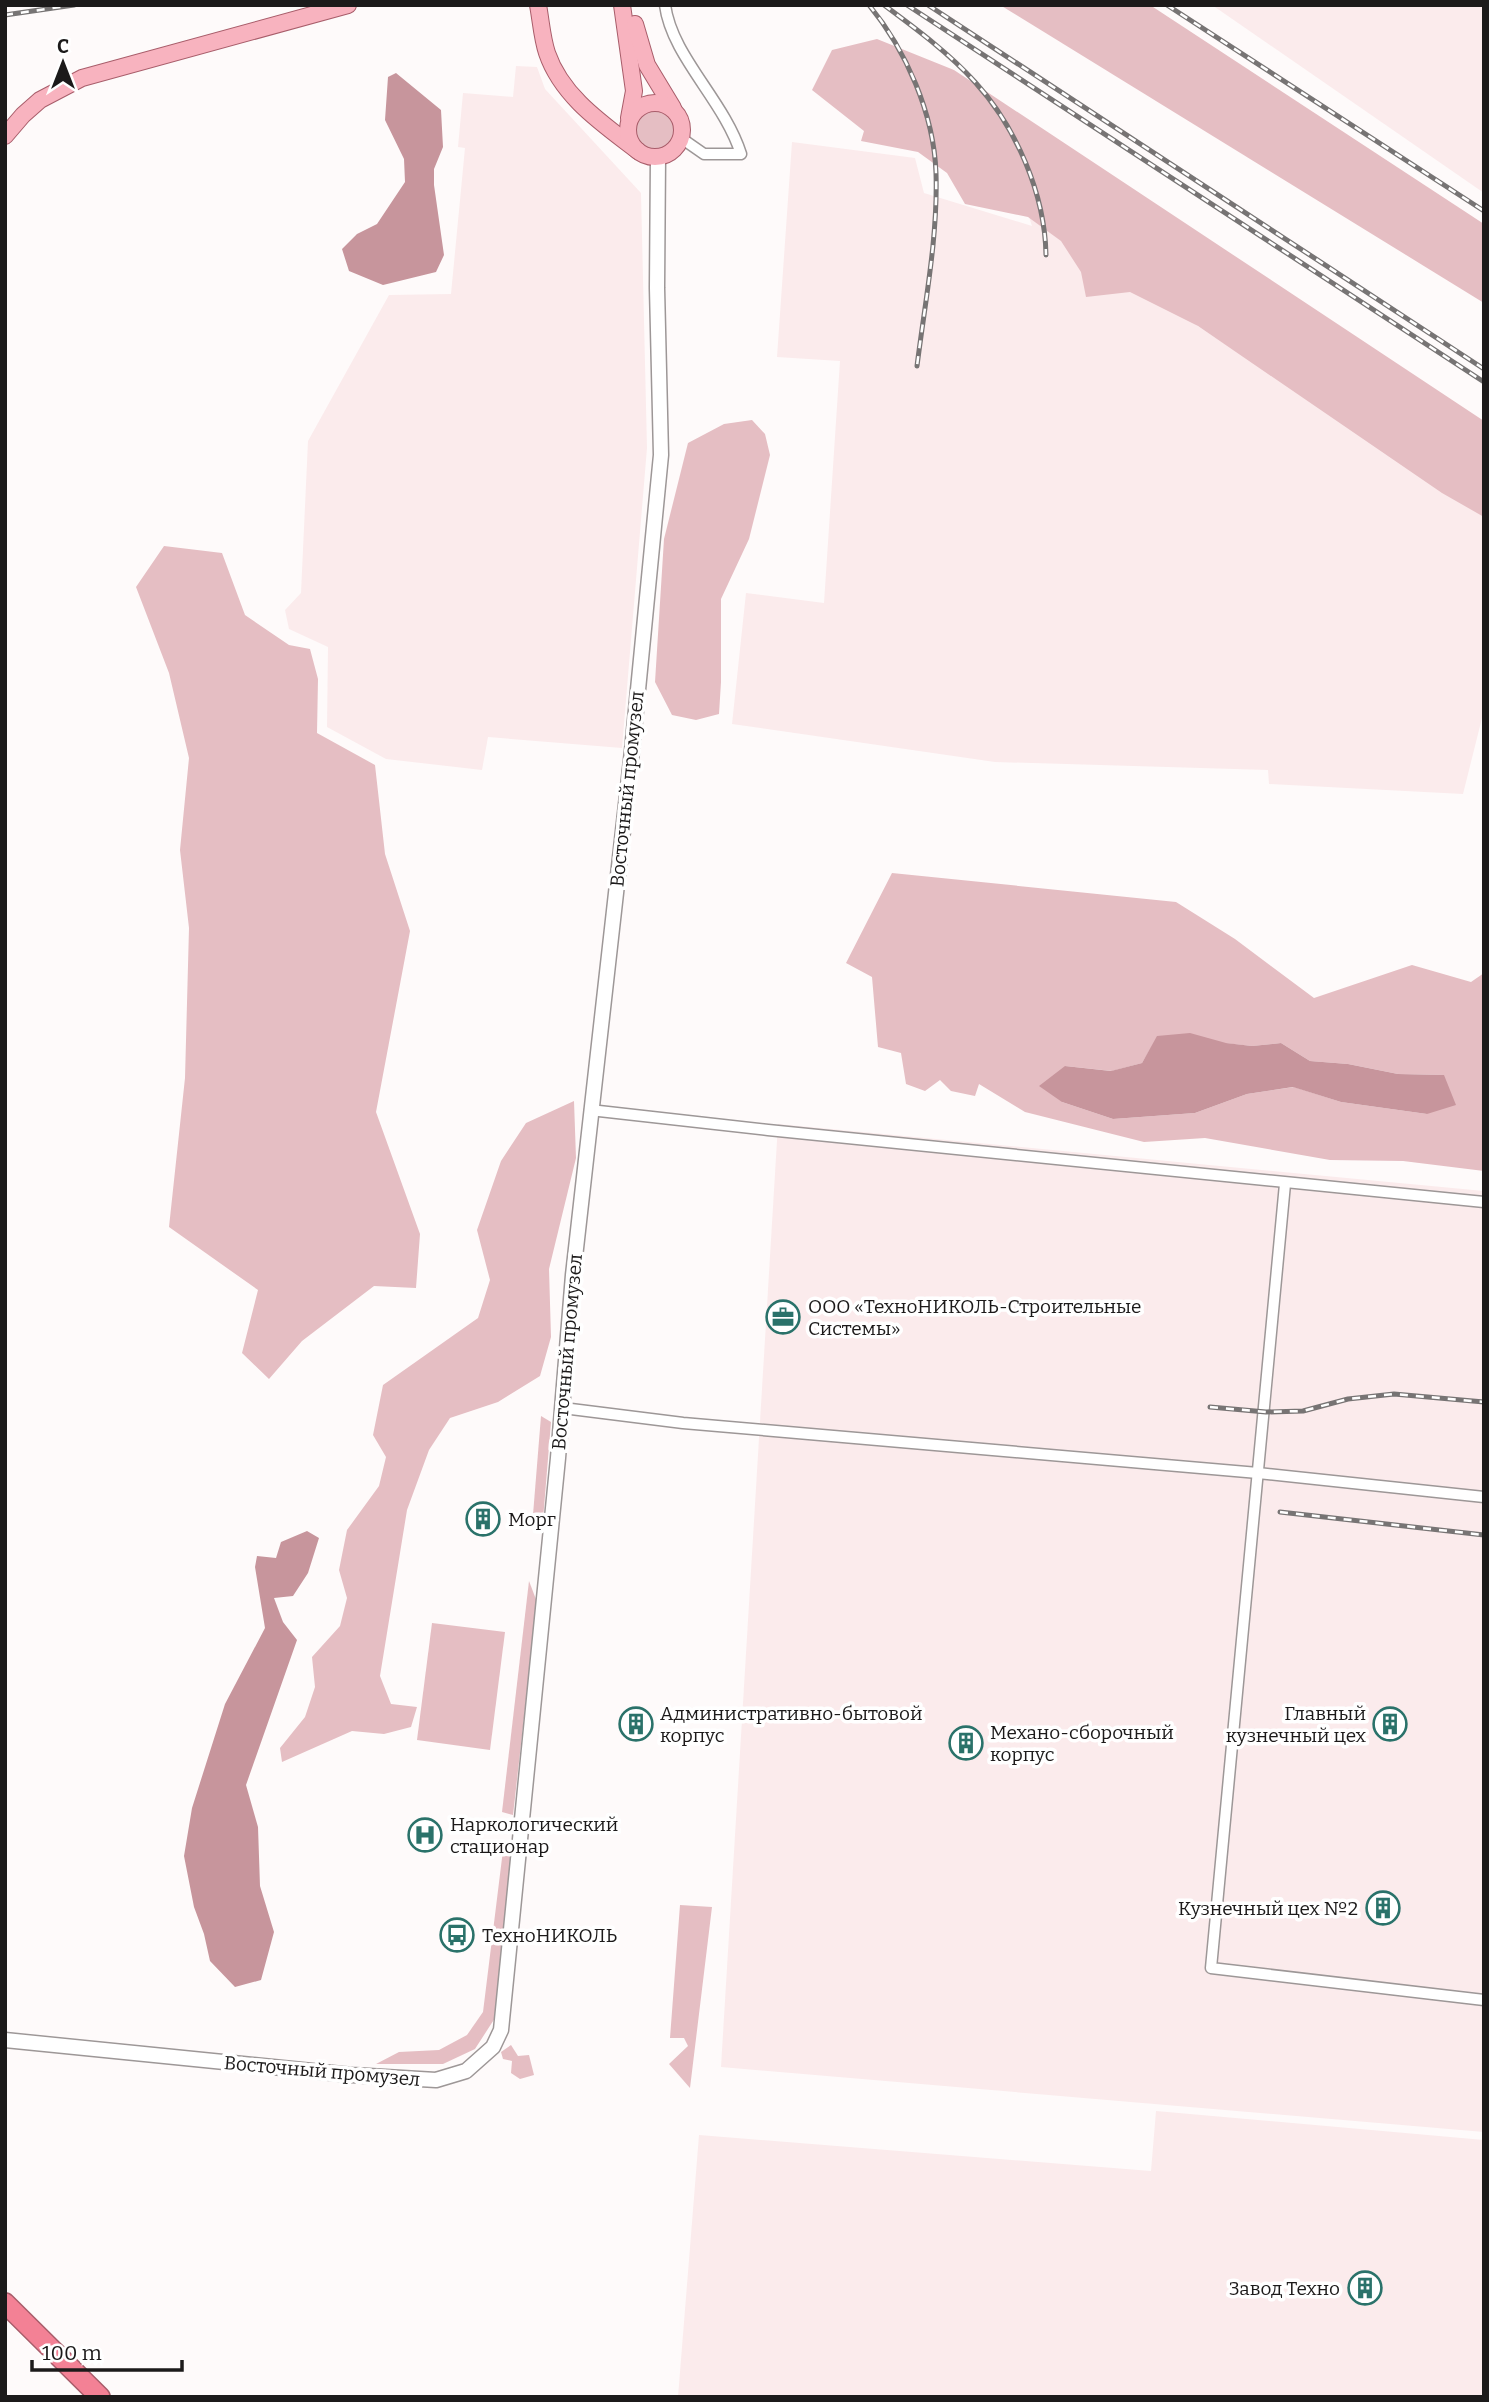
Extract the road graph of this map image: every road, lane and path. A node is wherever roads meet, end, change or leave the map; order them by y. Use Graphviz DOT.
graph roads {
  1 [pos="348,5"];
  2 [pos="537,5"];
  3 [pos="622,5"];
  4 [pos="632,5"];
  5 [pos="665,5"];
  6 [pos="678,116"];
  7 [pos="631,117"];
  8 [pos="598,119"];
  9 [pos="5,136"];
  10 [pos="681,138"];
  11 [pos="638,151"];
  12 [pos="658,157"];
  13 [pos="590,1110"];
  14 [pos="1285,1184"];
  15 [pos="1484,1202"];
  16 [pos="563,1408"];
  17 [pos="1258,1473"];
  18 [pos="1484,1497"];
  19 [pos="1484,2000"];
  20 [pos="5,2040"];
  21 [pos="5,2303"];
  22 [pos="100,2397"];
  1 -- 9 [label="main road"];
  2 -- 8 [label="main road"];
  3 -- 7 [label="main road"];
  4 -- 6 [label="main road"];
  5 -- 10 [label="street"];
  6 -- 7 [label="main road"];
  6 -- 10 [label="main road"];
  7 -- 8 [label="main road"];
  7 -- 11 [label="main road"];
  8 -- 11 [label="main road"];
  10 -- 12 [label="main road"];
  11 -- 12 [label="main road"];
  12 -- 13 [label="street, Восточный промузел"];
  13 -- 14 [label="street"];
  13 -- 16 [label="street, Восточный промузел"];
  14 -- 15 [label="street"];
  14 -- 17 [label="street"];
  16 -- 17 [label="street"];
  16 -- 20 [label="street, Восточный промузел"];
  17 -- 18 [label="street"];
  17 -- 19 [label="street"];
  21 -- 22 [label="highway"];
}
